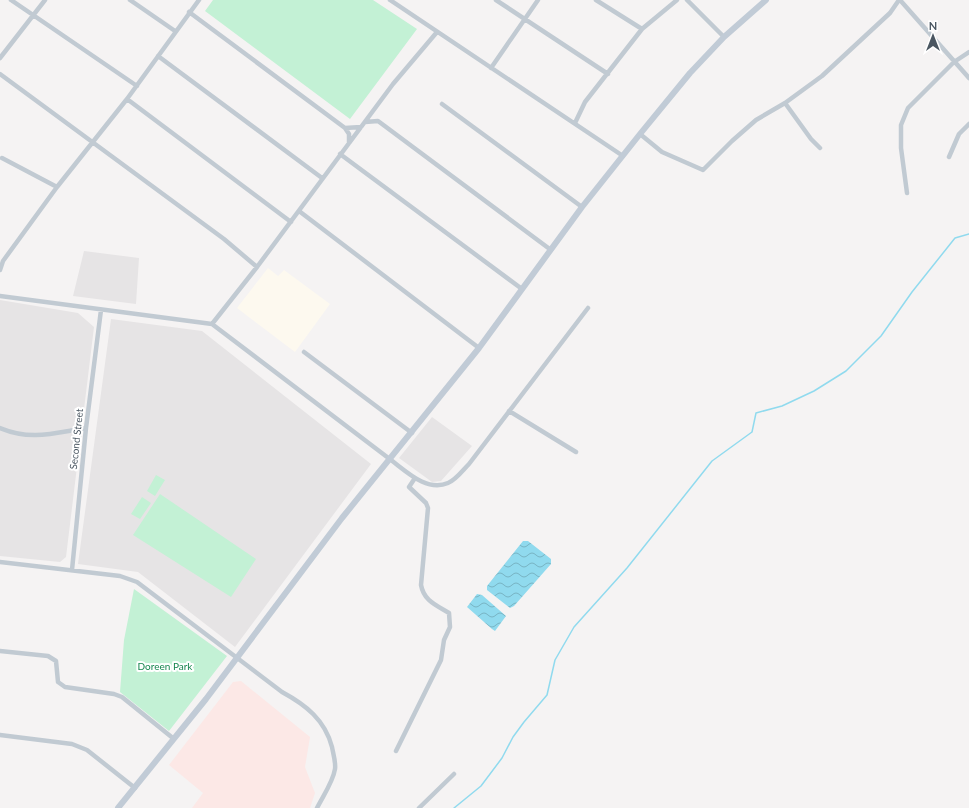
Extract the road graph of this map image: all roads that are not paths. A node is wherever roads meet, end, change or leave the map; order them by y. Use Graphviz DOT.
graph roads {
  1 [pos="11,0"];
  2 [pos="45,0"];
  3 [pos="130,0"];
  4 [pos="199,0"];
  5 [pos="390,0"];
  6 [pos="496,0"];
  7 [pos="538,0"];
  8 [pos="596,0"];
  9 [pos="678,0"];
  10 [pos="687,0"];
  11 [pos="765,0"];
  12 [pos="899,0"];
  13 [pos="189,12"];
  14 [pos="34,15"];
  15 [pos="525,19"];
  16 [pos="642,29"];
  17 [pos="175,31"];
  18 [pos="437,32"];
  19 [pos="724,37"];
  20 [pos="969,52"];
  21 [pos="158,56"];
  22 [pos="0,58"];
  23 [pos="954,62"];
  24 [pos="491,68"];
  25 [pos="0,74"];
  26 [pos="608,74"];
  27 [pos="969,78"];
  28 [pos="137,86"];
  29 [pos="127,99"];
  30 [pos="785,103"];
  31 [pos="442,104"];
  32 [pos="375,109"];
  33 [pos="378,121"];
  34 [pos="365,122"];
  35 [pos="576,123"];
  36 [pos="969,124"];
  37 [pos="361,127"];
  38 [pos="345,128"];
  39 [pos="640,134"];
  40 [pos="94,143"];
  41 [pos="349,144"];
  42 [pos="820,148"];
  43 [pos="340,154"];
  44 [pos="623,156"];
  45 [pos="949,157"];
  46 [pos="2,158"];
  47 [pos="322,178"];
  48 [pos="57,187"];
  49 [pos="907,193"];
  50 [pos="582,207"];
  51 [pos="299,211"];
  52 [pos="291,222"];
  53 [pos="551,250"];
  54 [pos="1,259"];
  55 [pos="257,267"];
  56 [pos="0,270"];
  57 [pos="522,290"];
  58 [pos="0,296"];
  59 [pos="588,308"];
  60 [pos="101,310"];
  61 [pos="212,324"];
  62 [pos="479,348"];
  63 [pos="304,352"];
  64 [pos="509,411"];
  65 [pos="0,428"];
  66 [pos="86,428"];
  67 [pos="412,433"];
  68 [pos="576,452"];
  69 [pos="391,460"];
  70 [pos="415,478"];
  71 [pos="0,562"];
  72 [pos="72,570"];
  73 [pos="0,651"];
  74 [pos="237,658"];
  75 [pos="0,735"];
  76 [pos="174,739"];
  77 [pos="396,751"];
  78 [pos="454,774"];
  79 [pos="135,788"];
  80 [pos="118,808"];
  81 [pos="317,808"];
  82 [pos="419,808"];
  1 -- 14 [label="street"];
  2 -- 14 [label="street"];
  3 -- 17 [label="street"];
  4 -- 13 [label="street"];
  5 -- 18 [label="street"];
  6 -- 15 [label="street"];
  7 -- 15 [label="street"];
  8 -- 16 [label="street"];
  9 -- 16 [label="street"];
  10 -- 19 [label="street"];
  11 -- 19 [label="main road"];
  12 -- 23 [label="street"];
  12 -- 30 [label="street"];
  13 -- 17 [label="street"];
  13 -- 38 [label="street"];
  14 -- 22 [label="street"];
  14 -- 28 [label="street"];
  15 -- 24 [label="street"];
  15 -- 26 [label="street"];
  16 -- 26 [label="street"];
  17 -- 21 [label="street"];
  18 -- 24 [label="street"];
  18 -- 32 [label="street"];
  19 -- 39 [label="main road"];
  20 -- 23 [label="street"];
  21 -- 28 [label="street"];
  21 -- 47 [label="street"];
  23 -- 27 [label="street"];
  23 -- 49 [label="street"];
  24 -- 35 [label="street"];
  25 -- 40 [label="street"];
  26 -- 35 [label="street"];
  28 -- 29 [label="street"];
  29 -- 40 [label="street"];
  29 -- 52 [label="street"];
  30 -- 39 [label="street"];
  30 -- 42 [label="street"];
  31 -- 50 [label="street"];
  32 -- 33 [label="street"];
  32 -- 34 [label="street"];
  33 -- 34 [label="street"];
  33 -- 53 [label="street"];
  34 -- 37 [label="street"];
  35 -- 44 [label="street"];
  36 -- 45 [label="street"];
  37 -- 38 [label="street"];
  37 -- 41 [label="street"];
  38 -- 41 [label="street"];
  39 -- 44 [label="main road"];
  40 -- 48 [label="street"];
  40 -- 55 [label="street"];
  41 -- 43 [label="street"];
  43 -- 47 [label="street"];
  43 -- 57 [label="street"];
  44 -- 50 [label="main road"];
  46 -- 48 [label="street"];
  47 -- 51 [label="street"];
  48 -- 54 [label="street"];
  50 -- 53 [label="main road"];
  51 -- 52 [label="street"];
  51 -- 62 [label="street"];
  52 -- 55 [label="street"];
  53 -- 57 [label="main road"];
  54 -- 56 [label="street"];
  55 -- 61 [label="street"];
  57 -- 62 [label="main road"];
  58 -- 60 [label="street"];
  59 -- 64 [label="street"];
  60 -- 61 [label="street"];
  60 -- 66 [label="street, Second Street"];
  61 -- 69 [label="street"];
  62 -- 67 [label="main road"];
  63 -- 67 [label="street"];
  64 -- 68 [label="street"];
  64 -- 70 [label="street"];
  65 -- 66 [label="street"];
  66 -- 72 [label="street, Second Street"];
  67 -- 69 [label="main road"];
  69 -- 70 [label="street"];
  69 -- 74 [label="main road"];
  70 -- 77 [label="street"];
  71 -- 72 [label="street"];
  72 -- 74 [label="street"];
  73 -- 76 [label="street"];
  74 -- 76 [label="main road"];
  74 -- 81 [label="street"];
  75 -- 79 [label="street"];
  76 -- 79 [label="main road"];
  78 -- 82 [label="street"];
  79 -- 80 [label="main road"];
}
